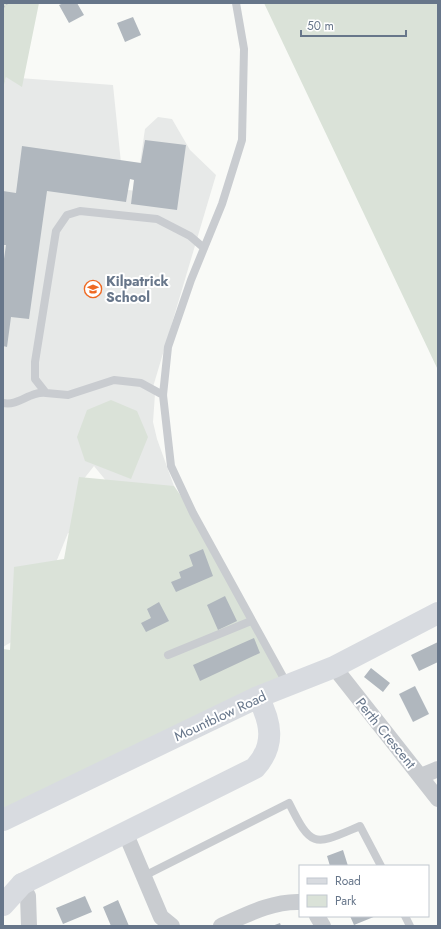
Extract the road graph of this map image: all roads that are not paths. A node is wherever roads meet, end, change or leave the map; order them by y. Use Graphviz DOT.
graph roads {
  1 [pos="236,3"];
  2 [pos="204,248"];
  3 [pos="46,393"];
  4 [pos="163,395"];
  5 [pos="3,403"];
  6 [pos="438,613"];
  7 [pos="251,621"];
  8 [pos="168,655"];
  9 [pos="334,667"];
  10 [pos="287,685"];
  11 [pos="258,697"];
  12 [pos="438,769"];
  13 [pos="421,776"];
  14 [pos="438,799"];
  15 [pos="3,820"];
  16 [pos="125,832"];
  17 [pos="380,865"];
  18 [pos="144,876"];
  19 [pos="12,886"];
  20 [pos="299,902"];
  21 [pos="3,905"];
  22 [pos="317,917"];
  23 [pos="406,917"];
  24 [pos="29,926"];
  25 [pos="172,926"];
  26 [pos="221,926"];
  27 [pos="323,926"];
  28 [pos="410,926"];
  1 -- 2 [label="lane"];
  2 -- 3 [label="lane"];
  2 -- 4 [label="lane"];
  3 -- 4 [label="lane"];
  3 -- 5 [label="lane"];
  4 -- 7 [label="lane"];
  6 -- 9 [label="street, Mountblow Road"];
  7 -- 8 [label="lane"];
  7 -- 10 [label="lane"];
  9 -- 10 [label="street, Mountblow Road"];
  9 -- 13 [label="street, Perth Crescent"];
  10 -- 11 [label="street, Mountblow Road"];
  11 -- 15 [label="street, Mountblow Road"];
  11 -- 16 [label="street"];
  12 -- 13 [label="street"];
  13 -- 14 [label="street, Perth Crescent"];
  16 -- 18 [label="street"];
  16 -- 19 [label="street"];
  17 -- 18 [label="lane"];
  18 -- 25 [label="street"];
  19 -- 21 [label="street"];
  19 -- 24 [label="street"];
  20 -- 26 [label="street"];
  22 -- 27 [label="street"];
  23 -- 28 [label="lane"];
}
